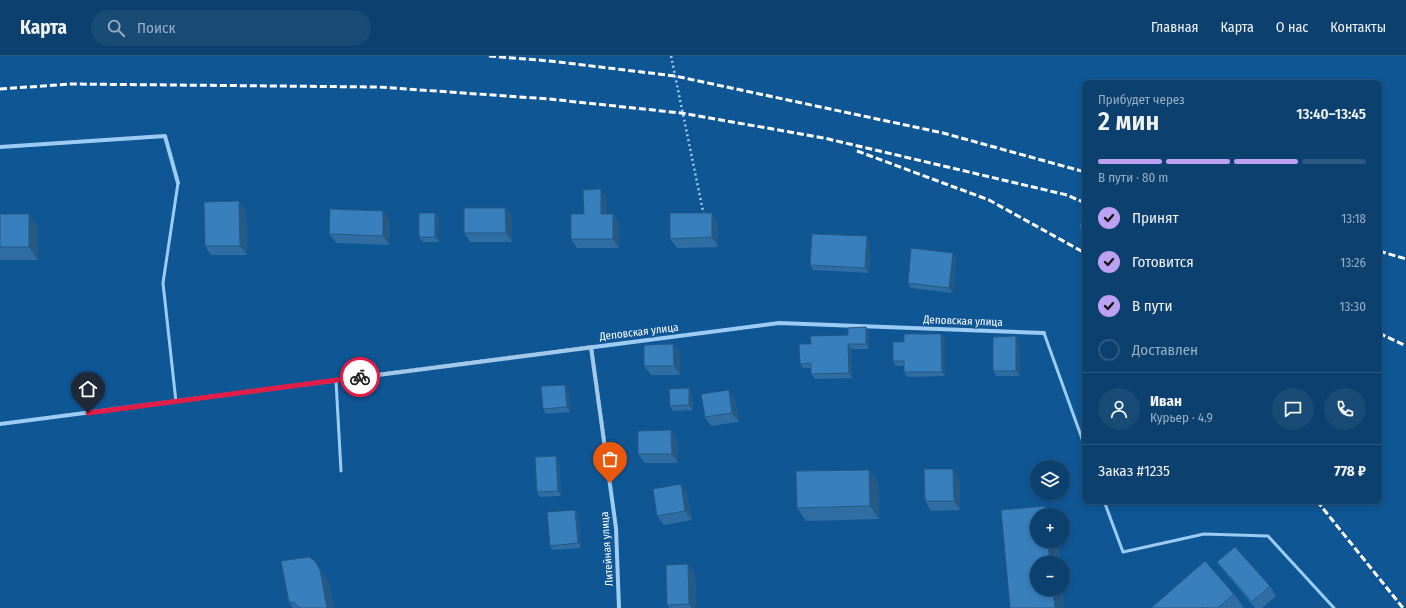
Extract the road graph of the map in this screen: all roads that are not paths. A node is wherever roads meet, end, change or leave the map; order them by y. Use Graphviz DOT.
graph roads {
  1 [pos="0,147"];
  2 [pos="178,183"];
  3 [pos="1044,333"];
  4 [pos="591,347"];
  5 [pos="336,381"];
  6 [pos="176,402"];
  7 [pos="0,424"];
  8 [pos="1082,439"];
  9 [pos="341,471"];
  10 [pos="1105,504"];
  11 [pos="619,608"];
  12 [pos="1334,608"];
  1 -- 2 [label="street"];
  2 -- 6 [label="lane"];
  3 -- 4 [label="street, Деповская улица"];
  3 -- 8 [label="lane"];
  4 -- 5 [label="street, Деповская улица"];
  4 -- 11 [label="street, Литейная улица"];
  5 -- 6 [label="street, Деповская улица"];
  5 -- 9 [label="lane"];
  6 -- 7 [label="street, Деповская улица"];
  10 -- 12 [label="lane"];
}
